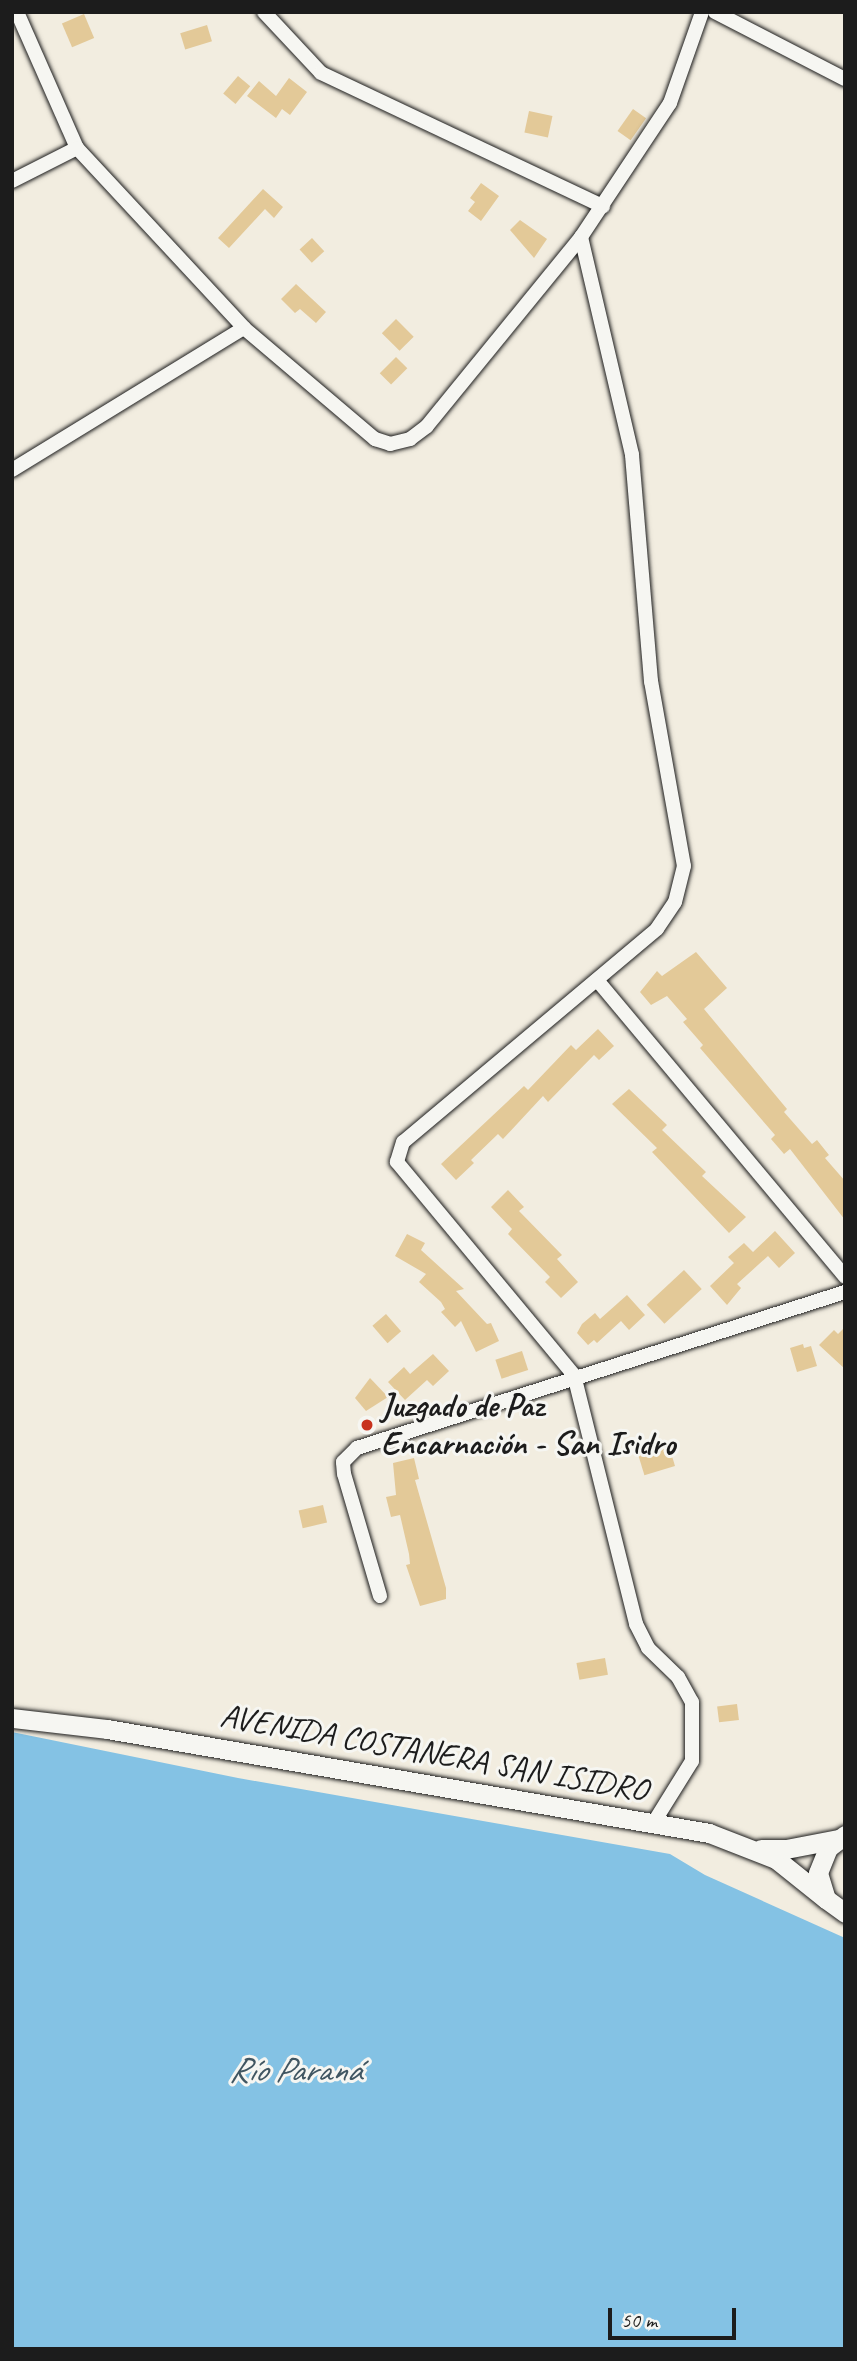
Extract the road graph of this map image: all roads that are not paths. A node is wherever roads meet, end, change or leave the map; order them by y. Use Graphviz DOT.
graph roads {
  1 [pos="17,12"];
  2 [pos="264,12"];
  3 [pos="702,12"];
  4 [pos="715,12"];
  5 [pos="845,79"];
  6 [pos="76,148"];
  7 [pos="12,180"];
  8 [pos="603,206"];
  9 [pos="581,237"];
  10 [pos="244,328"];
  11 [pos="12,470"];
  12 [pos="597,980"];
  13 [pos="845,1277"];
  14 [pos="845,1292"];
  15 [pos="574,1375"];
  16 [pos="380,1596"];
  17 [pos="12,1718"];
  18 [pos="654,1822"];
  19 [pos="841,1837"];
  20 [pos="757,1849"];
  21 [pos="827,1899"];
  22 [pos="845,1913"];
  1 -- 6 [label="street"];
  2 -- 8 [label="street"];
  3 -- 8 [label="street"];
  4 -- 5 [label="street"];
  6 -- 7 [label="street"];
  6 -- 10 [label="street"];
  8 -- 9 [label="street"];
  9 -- 10 [label="street"];
  9 -- 12 [label="street"];
  10 -- 11 [label="street"];
  12 -- 13 [label="street"];
  12 -- 15 [label="street"];
  14 -- 15 [label="street"];
  15 -- 16 [label="street"];
  15 -- 18 [label="street"];
  17 -- 18 [label="main road, AVENIDA COSTANERA SAN ISIDRO"];
  18 -- 20 [label="main road, AVENIDA COSTANERA SAN ISIDRO"];
  19 -- 20 [label="main road"];
  19 -- 21 [label="main road"];
  20 -- 21 [label="main road, AVENIDA COSTANERA SAN ISIDRO"];
  21 -- 22 [label="main road, AVENIDA COSTANERA SAN ISIDRO"];
}
